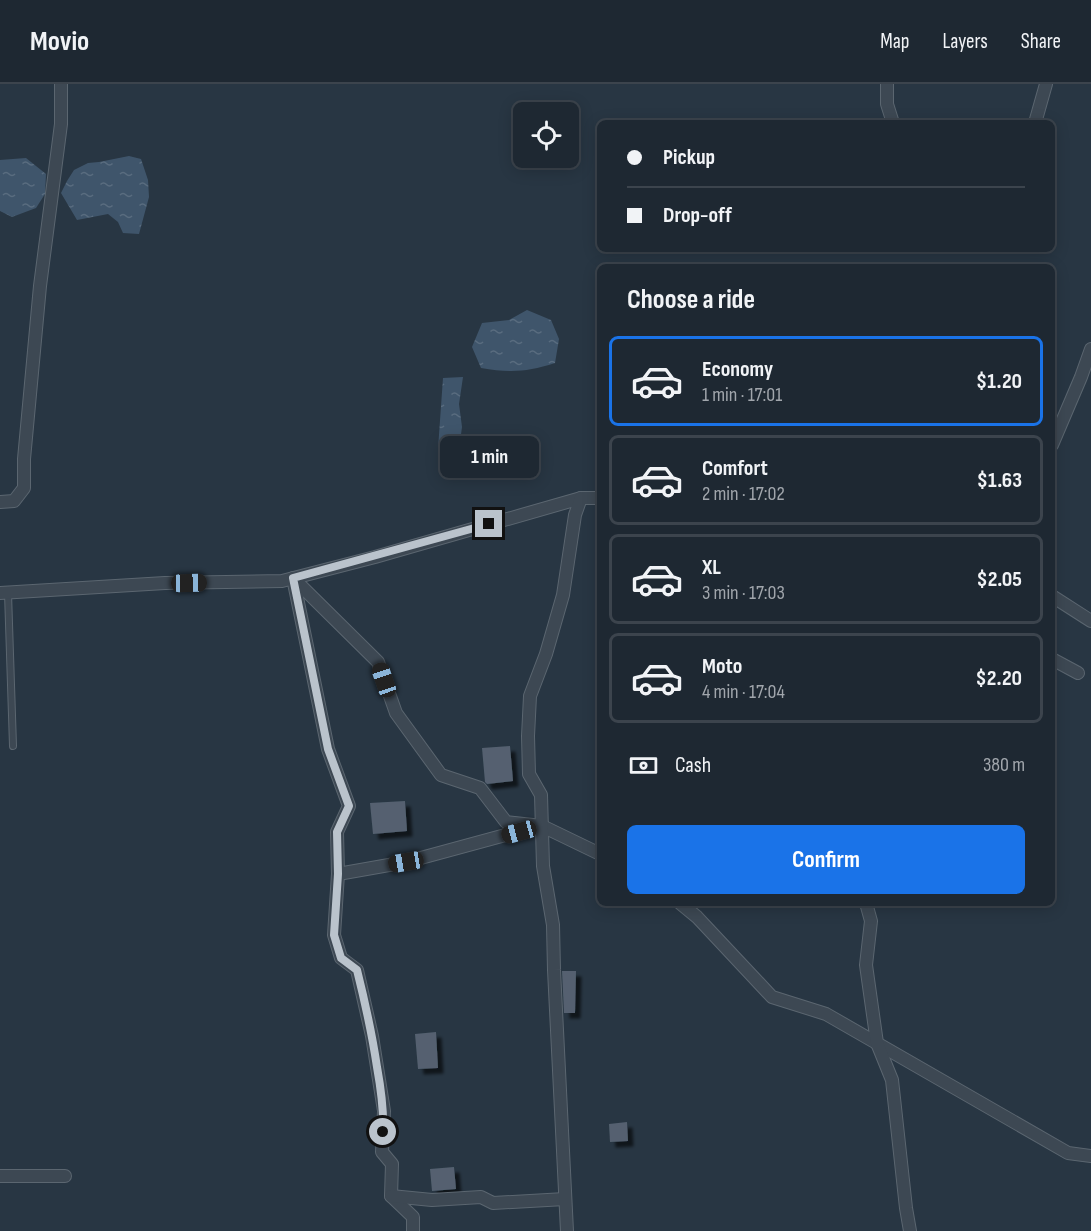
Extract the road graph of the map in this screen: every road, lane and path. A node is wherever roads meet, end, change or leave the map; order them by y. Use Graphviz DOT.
graph roads {
  1 [pos="61,84"];
  2 [pos="887,84"];
  3 [pos="1046,84"];
  4 [pos="892,120"];
  5 [pos="1036,120"];
  6 [pos="1091,349"];
  7 [pos="1055,438"];
  8 [pos="581,498"];
  9 [pos="597,498"];
  10 [pos="0,502"];
  11 [pos="293,578"];
  12 [pos="4,593"];
  13 [pos="1055,598"];
  14 [pos="1091,621"];
  15 [pos="1055,661"];
  16 [pos="1078,673"];
  17 [pos="13,746"];
  18 [pos="542,826"];
  19 [pos="597,853"];
  20 [pos="338,874"];
  21 [pos="684,906"];
  22 [pos="867,906"];
  23 [pos="877,1043"];
  24 [pos="1091,1156"];
  25 [pos="0,1176"];
  26 [pos="65,1176"];
  27 [pos="391,1196"];
  28 [pos="565,1199"];
  29 [pos="413,1231"];
  30 [pos="567,1231"];
  31 [pos="910,1231"];
  1 -- 10 [label="street"];
  2 -- 4 [label="street"];
  3 -- 5 [label="street"];
  6 -- 7 [label="street"];
  8 -- 9 [label="street"];
  8 -- 11 [label="street"];
  8 -- 18 [label="street"];
  11 -- 12 [label="street"];
  11 -- 18 [label="street"];
  11 -- 20 [label="street"];
  12 -- 17 [label="lane"];
  13 -- 14 [label="street"];
  15 -- 16 [label="street"];
  18 -- 19 [label="street"];
  18 -- 20 [label="street"];
  18 -- 28 [label="street"];
  20 -- 27 [label="street"];
  21 -- 23 [label="street"];
  22 -- 23 [label="street"];
  23 -- 24 [label="street"];
  23 -- 31 [label="street"];
  25 -- 26 [label="street"];
  27 -- 28 [label="street"];
  27 -- 29 [label="street"];
  28 -- 30 [label="street"];
}
